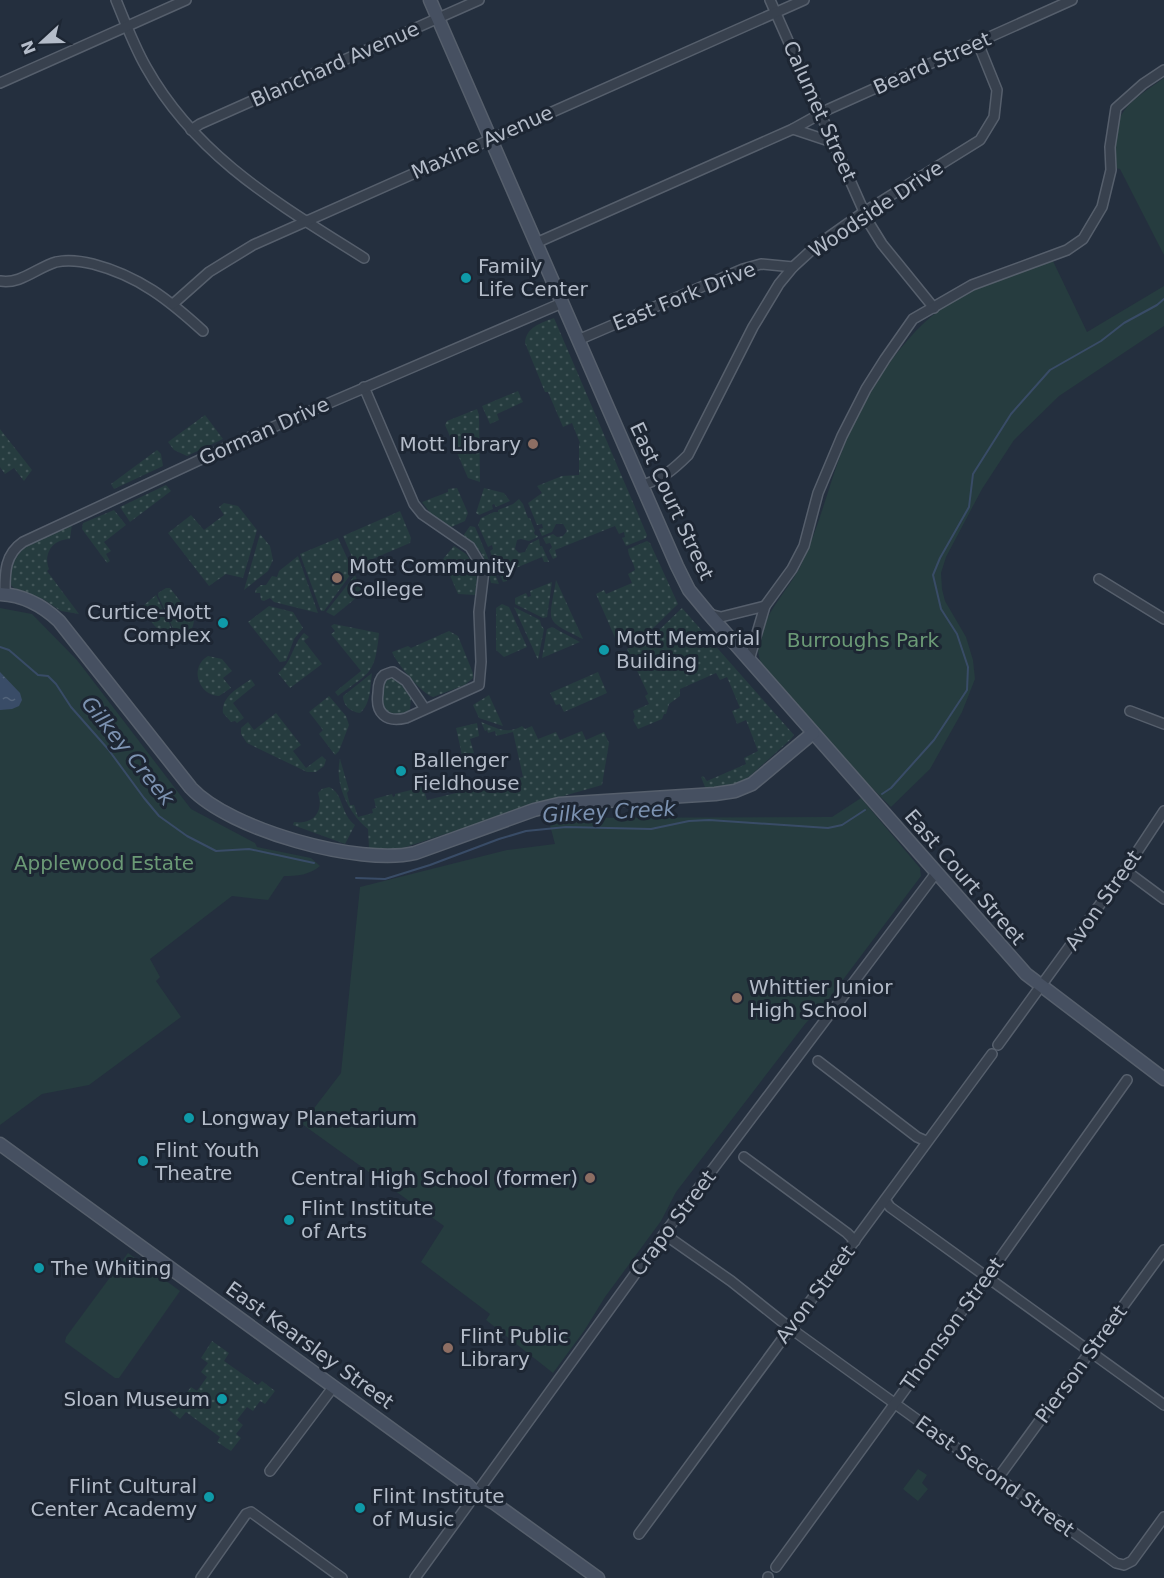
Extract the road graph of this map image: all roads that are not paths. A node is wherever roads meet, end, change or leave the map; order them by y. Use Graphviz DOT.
graph roads {
  1 [pos="116,0"];
  2 [pos="186,0"];
  3 [pos="430,0"];
  4 [pos="479,0"];
  5 [pos="770,0"];
  6 [pos="804,0"];
  7 [pos="1072,0"];
  8 [pos="776,12"];
  9 [pos="438,18"];
  10 [pos="127,26"];
  11 [pos="978,43"];
  12 [pos="1164,70"];
  13 [pos="0,83"];
  14 [pos="821,115"];
  15 [pos="793,129"];
  16 [pos="191,130"];
  17 [pos="490,138"];
  18 [pos="835,143"];
  19 [pos="864,212"];
  20 [pos="305,221"];
  21 [pos="536,243"];
  22 [pos="364,258"];
  23 [pos="793,267"];
  24 [pos="0,281"];
  25 [pos="562,303"];
  26 [pos="173,304"];
  27 [pos="934,308"];
  28 [pos="203,332"];
  29 [pos="578,340"];
  30 [pos="364,387"];
  31 [pos="642,485"];
  32 [pos="1099,579"];
  33 [pos="2,594"];
  34 [pos="765,606"];
  35 [pos="708,614"];
  36 [pos="1164,618"];
  37 [pos="749,660"];
  38 [pos="425,709"];
  39 [pos="1130,711"];
  40 [pos="1164,724"];
  41 [pos="813,733"];
  42 [pos="1164,811"];
  43 [pos="1125,870"];
  44 [pos="936,873"];
  45 [pos="1164,899"];
  46 [pos="1041,987"];
  47 [pos="998,1045"];
  48 [pos="992,1054"];
  49 [pos="818,1061"];
  50 [pos="1163,1078"];
  51 [pos="1127,1080"];
  52 [pos="926,1141"];
  53 [pos="0,1144"];
  54 [pos="744,1157"];
  55 [pos="885,1200"];
  56 [pos="664,1234"];
  57 [pos="855,1241"];
  58 [pos="1164,1250"];
  59 [pos="987,1278"];
  60 [pos="790,1328"];
  61 [pos="1089,1352"];
  62 [pos="334,1386"];
  63 [pos="894,1402"];
  64 [pos="1164,1405"];
  65 [pos="270,1471"];
  66 [pos="998,1478"];
  67 [pos="476,1493"];
  68 [pos="1164,1517"];
  69 [pos="639,1534"];
  70 [pos="776,1567"];
  71 [pos="201,1578"];
  72 [pos="342,1578"];
  73 [pos="415,1578"];
  74 [pos="598,1578"];
  1 -- 10 [label="street"];
  2 -- 10 [label="street"];
  3 -- 9 [label="street, East Court Street"];
  4 -- 9 [label="street, Blanchard Avenue"];
  5 -- 8 [label="street, Calumet Street"];
  6 -- 8 [label="street, Maxine Avenue"];
  7 -- 11 [label="street, Beard Street"];
  8 -- 14 [label="street, Calumet Street"];
  8 -- 17 [label="street, Maxine Avenue"];
  9 -- 16 [label="street, Blanchard Avenue"];
  9 -- 17 [label="street, East Court Street"];
  10 -- 13 [label="street"];
  10 -- 16 [label="street"];
  11 -- 14 [label="street, Beard Street"];
  11 -- 19 [label="street, Woodside Drive"];
  12 -- 27 [label="street"];
  14 -- 15 [label="street, Beard Street"];
  14 -- 18 [label="street, Calumet Street"];
  15 -- 18 [label="street"];
  15 -- 21 [label="street, Beard Street"];
  16 -- 20 [label="street"];
  17 -- 20 [label="street, Maxine Avenue"];
  17 -- 21 [label="street, East Court Street"];
  18 -- 19 [label="street, Calumet Street"];
  19 -- 23 [label="street, Woodside Drive"];
  19 -- 27 [label="street, Calumet Street"];
  20 -- 22 [label="street"];
  20 -- 26 [label="street, Maxine Avenue"];
  21 -- 25 [label="street, East Court Street"];
  23 -- 29 [label="street, East Fork Drive"];
  23 -- 31 [label="street, Woodside Drive"];
  24 -- 26 [label="street"];
  25 -- 29 [label="street, East Court Street"];
  25 -- 30 [label="street, Gorman Drive"];
  26 -- 28 [label="street"];
  27 -- 34 [label="street"];
  29 -- 31 [label="street, East Court Street"];
  30 -- 33 [label="street, Gorman Drive"];
  30 -- 38 [label="street"];
  31 -- 35 [label="street, East Court Street"];
  32 -- 36 [label="street"];
  33 -- 41 [label="street"];
  34 -- 35 [label="street"];
  34 -- 37 [label="street"];
  35 -- 37 [label="street, East Court Street"];
  37 -- 41 [label="street, East Court Street"];
  38 -- 38 [label="street"];
  39 -- 40 [label="street"];
  41 -- 44 [label="street, East Court Street"];
  42 -- 43 [label="street, Avon Street"];
  43 -- 45 [label="street"];
  43 -- 46 [label="street, Avon Street"];
  44 -- 46 [label="street, East Court Street"];
  44 -- 56 [label="street, Crapo Street"];
  46 -- 47 [label="street, Avon Street"];
  46 -- 50 [label="street, East Court Street"];
  48 -- 52 [label="street, Avon Street"];
  49 -- 52 [label="street"];
  51 -- 59 [label="street, Thomson Street"];
  52 -- 55 [label="street, Avon Street"];
  53 -- 62 [label="street, East Kearsley Street"];
  54 -- 57 [label="street"];
  55 -- 57 [label="street, Avon Street"];
  55 -- 59 [label="street"];
  56 -- 60 [label="street, East Second Street"];
  56 -- 67 [label="street, Crapo Street"];
  57 -- 60 [label="street, Avon Street"];
  58 -- 61 [label="street, Pierson Street"];
  59 -- 61 [label="street"];
  59 -- 63 [label="street, Thomson Street"];
  60 -- 63 [label="street, East Second Street"];
  60 -- 69 [label="street, Avon Street"];
  61 -- 64 [label="street"];
  61 -- 66 [label="street, Pierson Street"];
  62 -- 65 [label="street"];
  62 -- 67 [label="street, East Kearsley Street"];
  63 -- 66 [label="street, East Second Street"];
  63 -- 70 [label="street, Thomson Street"];
  66 -- 68 [label="street, East Second Street"];
  67 -- 73 [label="street, Crapo Street"];
  67 -- 74 [label="street, East Kearsley Street"];
  71 -- 72 [label="street"];
}
